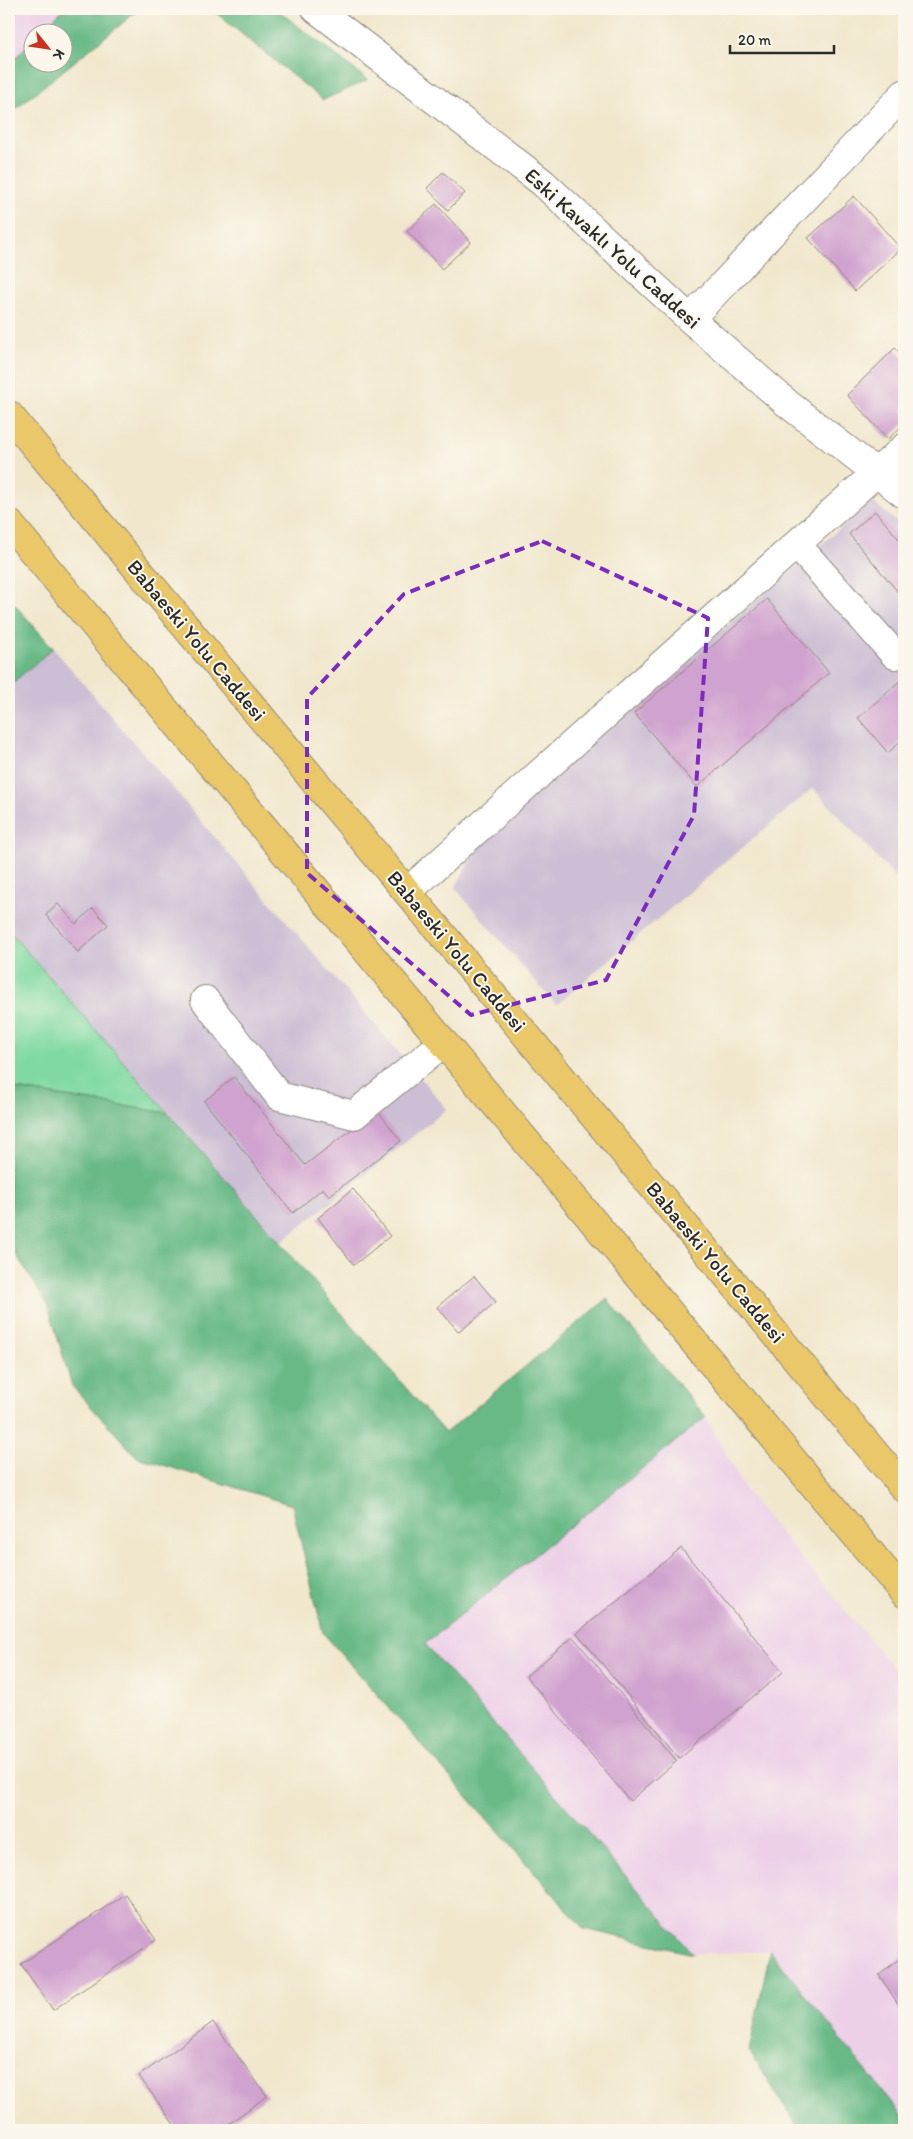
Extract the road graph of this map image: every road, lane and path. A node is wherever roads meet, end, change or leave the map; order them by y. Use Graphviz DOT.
graph roads {
  1 [pos="316,9"];
  2 [pos="904,94"];
  3 [pos="690,318"];
  4 [pos="9,415"];
  5 [pos="904,448"];
  6 [pos="879,472"];
  7 [pos="904,494"];
  8 [pos="9,523"];
  9 [pos="797,545"];
  10 [pos="895,655"];
  11 [pos="407,892"];
  12 [pos="205,1000"];
  13 [pos="443,1043"];
  14 [pos="904,1488"];
  15 [pos="904,1593"];
  1 -- 3 [label="street, Eski Kavaklı Yolu Caddesi"];
  2 -- 3 [label="street"];
  3 -- 6 [label="street, Eski Kavaklı Yolu Caddesi"];
  4 -- 11 [label="highway, Babaeski Yolu Caddesi"];
  5 -- 6 [label="street"];
  6 -- 7 [label="street, Eski Kavaklı Yolu Caddesi"];
  6 -- 9 [label="street"];
  8 -- 13 [label="highway"];
  9 -- 10 [label="street"];
  9 -- 11 [label="street"];
  11 -- 14 [label="highway, Babaeski Yolu Caddesi"];
  12 -- 13 [label="street"];
  13 -- 15 [label="highway"];
}
